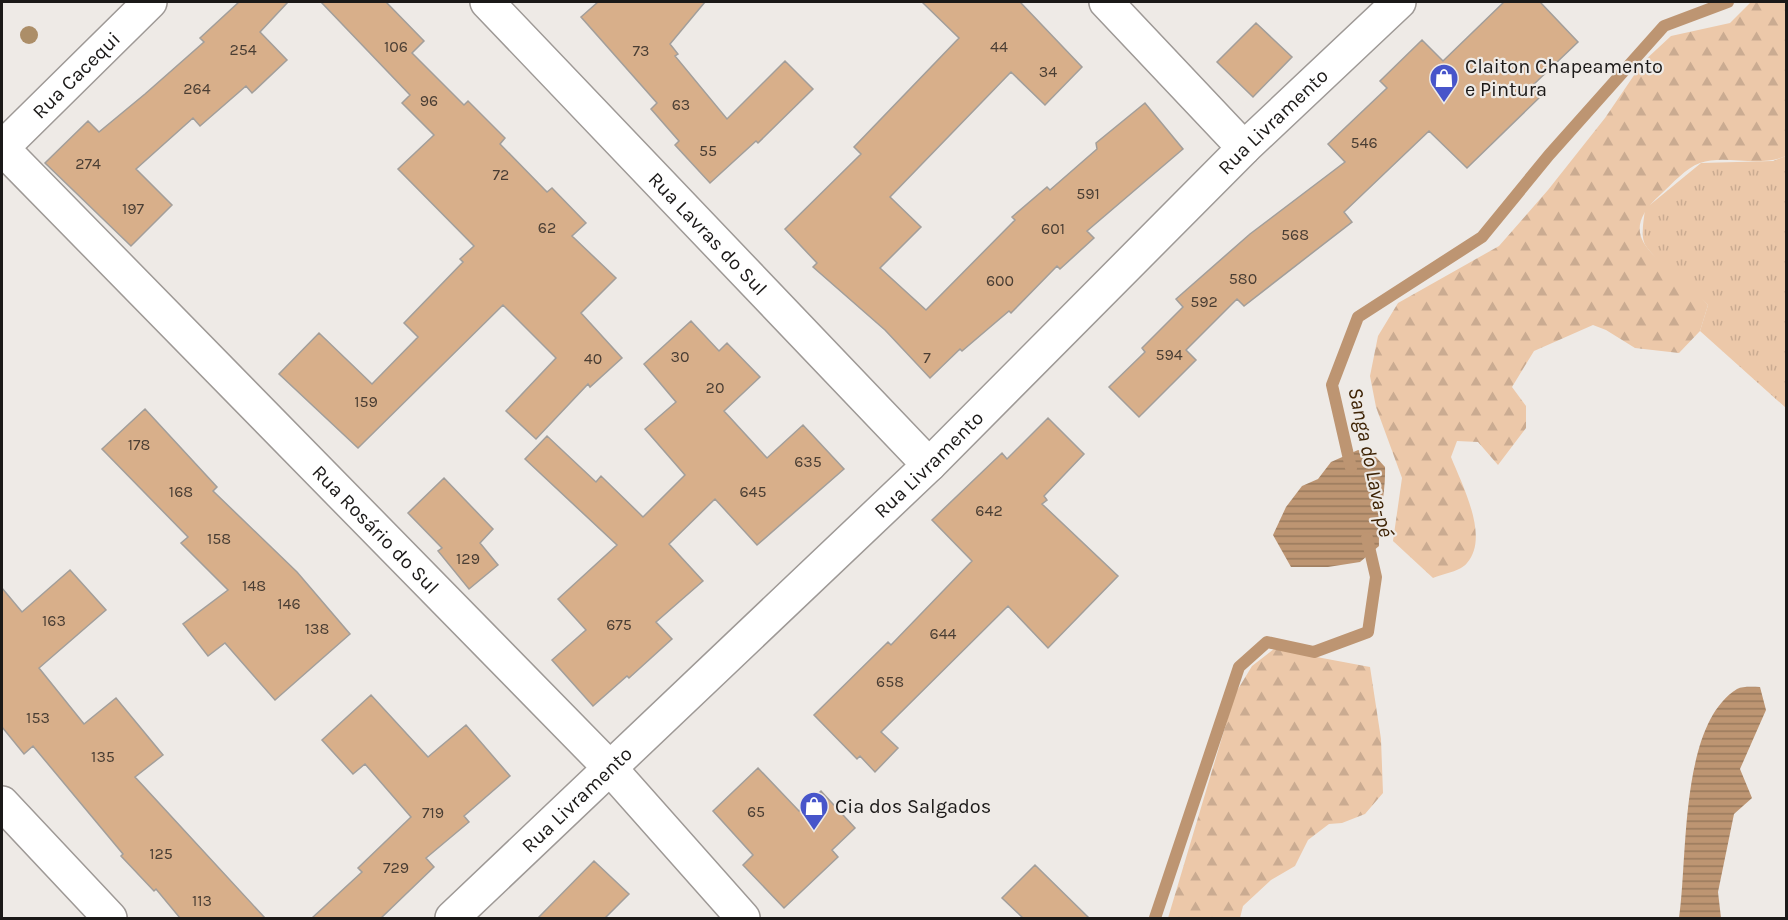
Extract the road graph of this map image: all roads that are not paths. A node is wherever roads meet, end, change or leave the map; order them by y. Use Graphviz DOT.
graph roads {
  1 [pos="150,2"];
  2 [pos="487,2"];
  3 [pos="1106,2"];
  4 [pos="1399,2"];
  5 [pos="2,148"];
  6 [pos="1244,148"];
  7 [pos="928,465"];
  8 [pos="609,767"];
  9 [pos="2,803"];
  10 [pos="110,918"];
  11 [pos="452,918"];
  12 [pos="743,918"];
  1 -- 5 [label="street, Rua Cacequi"];
  2 -- 7 [label="street, Rua Lavras do Sul"];
  3 -- 6 [label="street"];
  4 -- 6 [label="street, Rua Livramento"];
  5 -- 8 [label="street, Rua Rosário do Sul"];
  6 -- 7 [label="street, Rua Livramento"];
  7 -- 8 [label="street, Rua Livramento"];
  8 -- 11 [label="street, Rua Livramento"];
  8 -- 12 [label="street, Rua Rosário do Sul"];
  9 -- 10 [label="street"];
}
